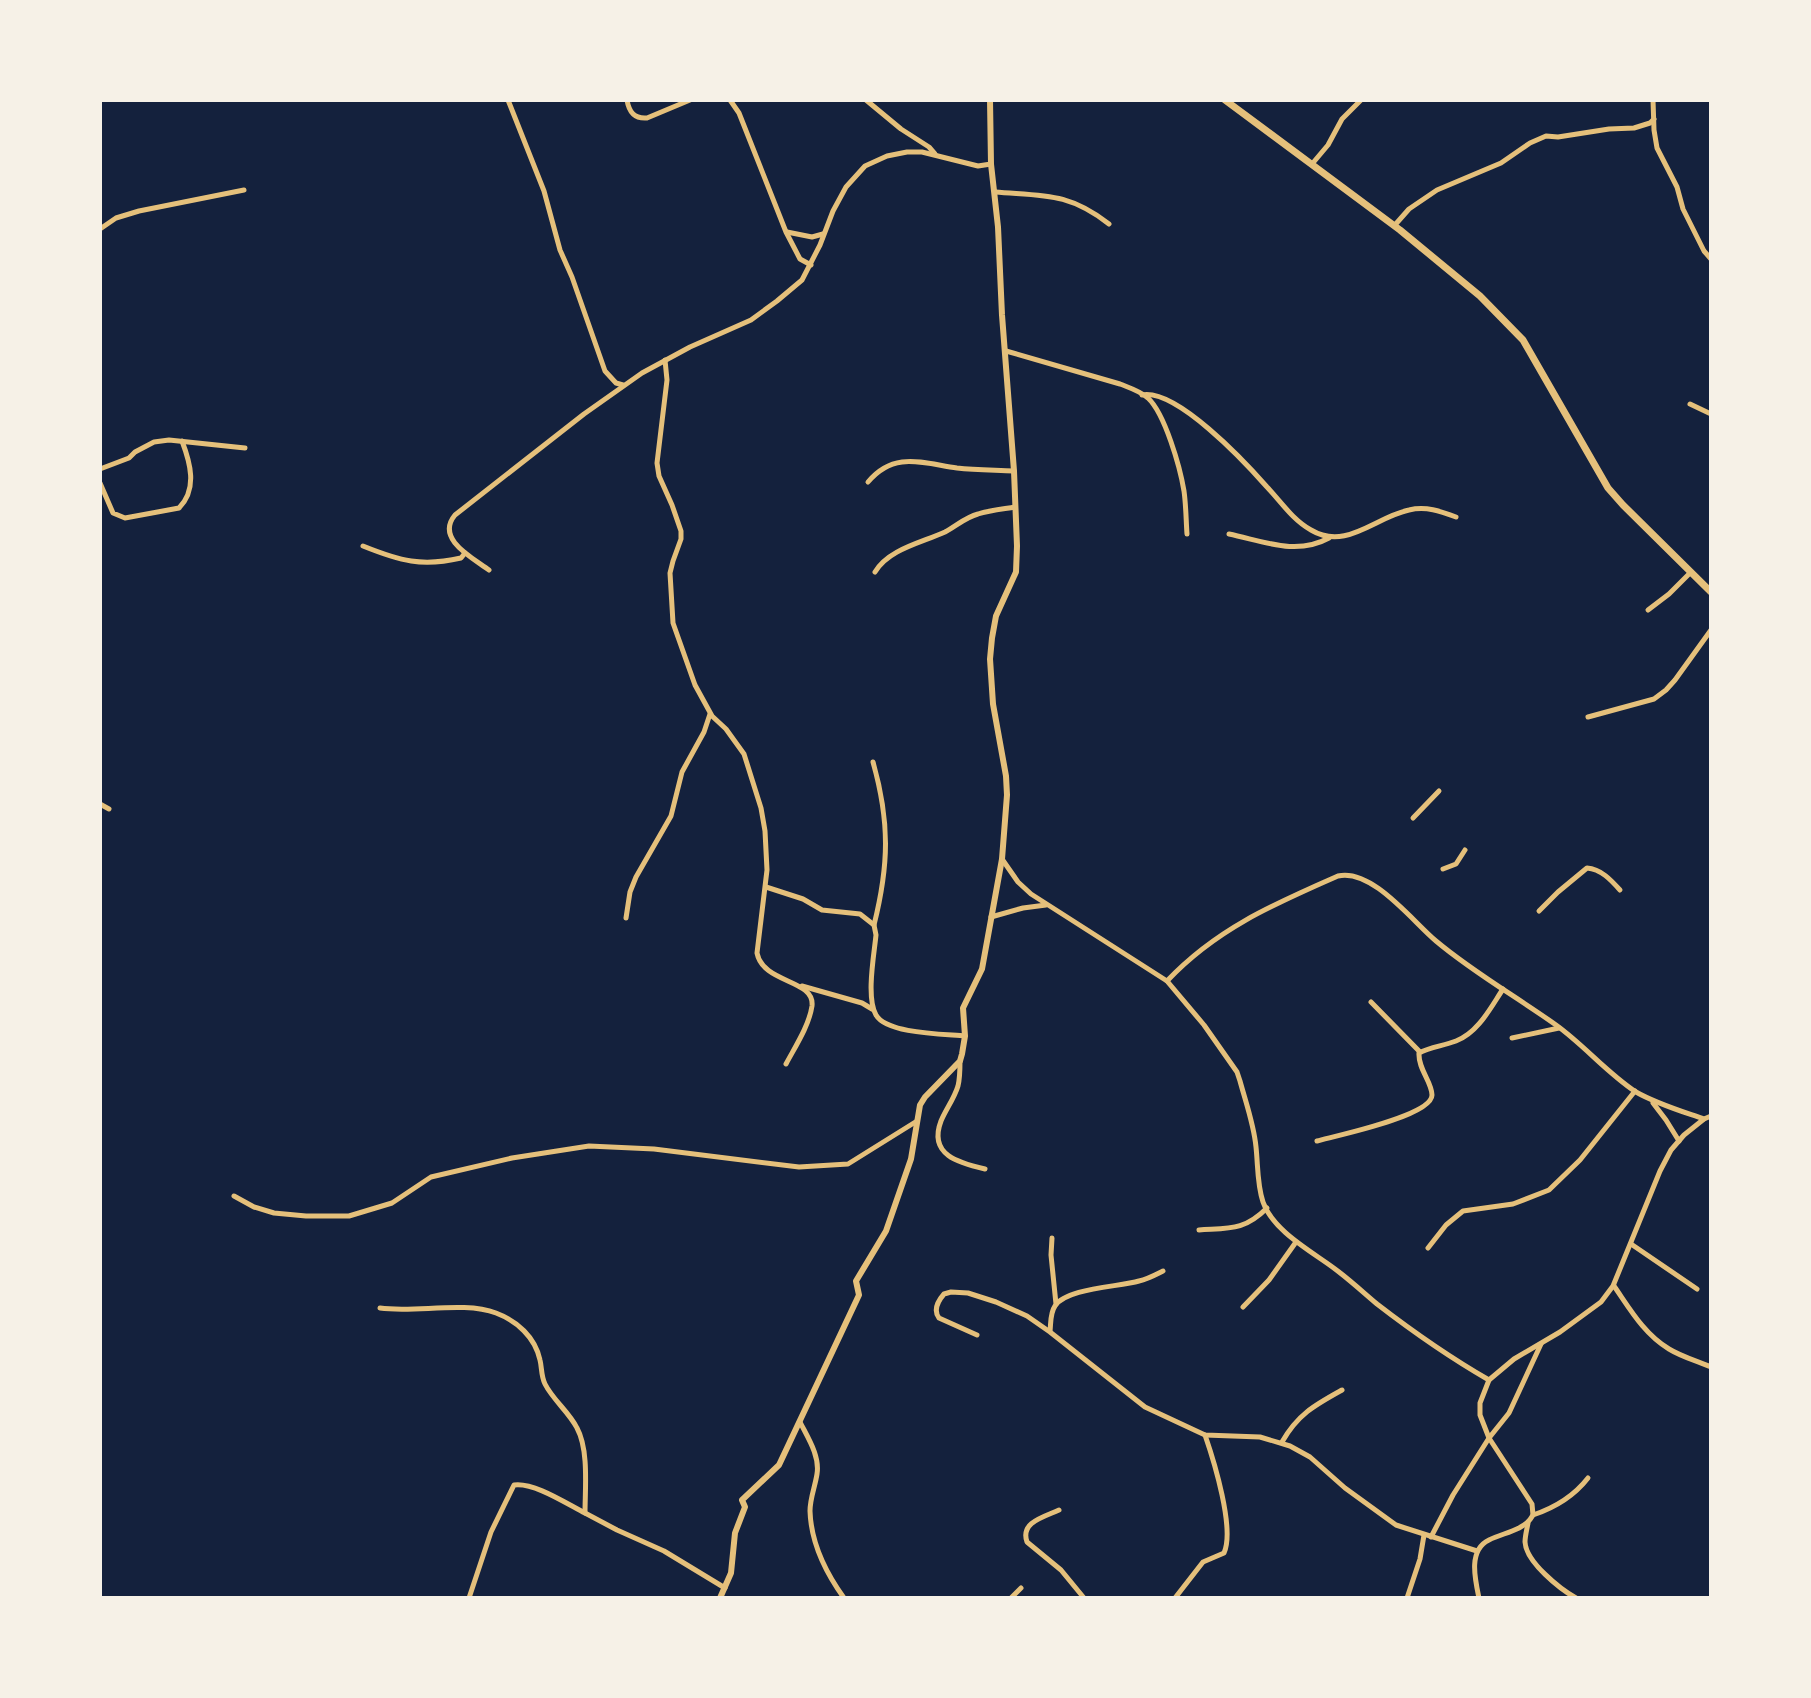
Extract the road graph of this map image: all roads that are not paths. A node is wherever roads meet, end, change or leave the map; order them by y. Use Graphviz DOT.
graph roads {
  1 [pos="508,100"];
  2 [pos="627,100"];
  3 [pos="690,100"];
  4 [pos="730,100"];
  5 [pos="866,100"];
  6 [pos="990,100"];
  7 [pos="1225,100"];
  8 [pos="1361,100"];
  9 [pos="1653,100"];
  10 [pos="1654,119"];
  11 [pos="935,155"];
  12 [pos="991,164"];
  13 [pos="1312,164"];
  14 [pos="244,190"];
  15 [pos="995,192"];
  16 [pos="1109,224"];
  17 [pos="1394,226"];
  18 [pos="100,229"];
  19 [pos="786,232"];
  20 [pos="823,234"];
  21 [pos="1711,259"];
  22 [pos="811,265"];
  23 [pos="1006,351"];
  24 [pos="665,360"];
  25 [pos="624,386"];
  26 [pos="1142,395"];
  27 [pos="1690,404"];
  28 [pos="1711,414"];
  29 [pos="182,441"];
  30 [pos="245,448"];
  31 [pos="100,469"];
  32 [pos="1014,471"];
  33 [pos="868,482"];
  34 [pos="100,483"];
  35 [pos="1015,507"];
  36 [pos="1456,517"];
  37 [pos="1187,534"];
  38 [pos="1229,534"];
  39 [pos="1330,538"];
  40 [pos="363,546"];
  41 [pos="465,553"];
  42 [pos="489,570"];
  43 [pos="875,572"];
  44 [pos="1691,572"];
  45 [pos="1711,592"];
  46 [pos="1648,610"];
  47 [pos="1711,630"];
  48 [pos="710,713"];
  49 [pos="1588,717"];
  50 [pos="873,762"];
  51 [pos="1439,791"];
  52 [pos="100,804"];
  53 [pos="109,809"];
  54 [pos="1413,818"];
  55 [pos="1465,850"];
  56 [pos="1002,859"];
  57 [pos="1443,869"];
  58 [pos="766,887"];
  59 [pos="1620,890"];
  60 [pos="1047,905"];
  61 [pos="1539,911"];
  62 [pos="991,917"];
  63 [pos="626,918"];
  64 [pos="874,925"];
  65 [pos="1167,981"];
  66 [pos="793,983"];
  67 [pos="1503,989"];
  68 [pos="1371,1002"];
  69 [pos="873,1009"];
  70 [pos="1560,1028"];
  71 [pos="965,1036"];
  72 [pos="1512,1038"];
  73 [pos="1420,1052"];
  74 [pos="960,1061"];
  75 [pos="786,1064"];
  76 [pos="1635,1091"];
  77 [pos="1650,1099"];
  78 [pos="1711,1116"];
  79 [pos="1704,1119"];
  80 [pos="917,1121"];
  81 [pos="1317,1141"];
  82 [pos="1679,1141"];
  83 [pos="985,1169"];
  84 [pos="234,1196"];
  85 [pos="1267,1208"];
  86 [pos="1199,1230"];
  87 [pos="1052,1238"];
  88 [pos="1296,1242"];
  89 [pos="1631,1244"];
  90 [pos="1428,1248"];
  91 [pos="1163,1271"];
  92 [pos="1613,1286"];
  93 [pos="1697,1289"];
  94 [pos="1056,1304"];
  95 [pos="1243,1307"];
  96 [pos="380,1308"];
  97 [pos="1050,1332"];
  98 [pos="977,1335"];
  99 [pos="1542,1342"];
  100 [pos="1711,1367"];
  101 [pos="1489,1380"];
  102 [pos="1342,1390"];
  103 [pos="800,1422"];
  104 [pos="1205,1435"];
  105 [pos="1489,1438"];
  106 [pos="1282,1442"];
  107 [pos="1588,1478"];
  108 [pos="1059,1510"];
  109 [pos="585,1513"];
  110 [pos="1533,1515"];
  111 [pos="1528,1522"];
  112 [pos="1428,1536"];
  113 [pos="1477,1551"];
  114 [pos="725,1588"];
  115 [pos="1021,1588"];
  116 [pos="469,1598"];
  117 [pos="720,1598"];
  118 [pos="844,1598"];
  119 [pos="1011,1598"];
  120 [pos="1084,1598"];
  121 [pos="1175,1598"];
  122 [pos="1407,1598"];
  123 [pos="1479,1598"];
  124 [pos="1576,1598"];
  1 -- 25 [label="street"];
  2 -- 3 [label="street"];
  4 -- 19 [label="street"];
  5 -- 11 [label="street"];
  6 -- 12 [label="street"];
  7 -- 13 [label="main road"];
  8 -- 13 [label="street"];
  9 -- 10 [label="street"];
  10 -- 17 [label="street"];
  10 -- 21 [label="street"];
  11 -- 12 [label="street"];
  11 -- 20 [label="street"];
  12 -- 15 [label="street"];
  13 -- 17 [label="main road"];
  14 -- 18 [label="street"];
  15 -- 16 [label="street"];
  15 -- 23 [label="street"];
  17 -- 44 [label="main road"];
  19 -- 20 [label="street"];
  19 -- 22 [label="street"];
  20 -- 22 [label="street"];
  22 -- 24 [label="street"];
  23 -- 26 [label="street"];
  23 -- 32 [label="street"];
  24 -- 25 [label="street"];
  24 -- 48 [label="street"];
  25 -- 41 [label="street"];
  26 -- 37 [label="street"];
  26 -- 39 [label="street"];
  27 -- 28 [label="street"];
  29 -- 30 [label="street"];
  29 -- 31 [label="street"];
  29 -- 34 [label="street"];
  32 -- 33 [label="street"];
  32 -- 35 [label="street"];
  35 -- 43 [label="street"];
  35 -- 56 [label="street"];
  36 -- 39 [label="street"];
  38 -- 39 [label="street"];
  40 -- 41 [label="street"];
  41 -- 42 [label="street"];
  44 -- 45 [label="main road"];
  44 -- 46 [label="street"];
  47 -- 49 [label="street"];
  48 -- 58 [label="street"];
  48 -- 63 [label="street"];
  50 -- 64 [label="street"];
  51 -- 54 [label="street"];
  52 -- 53 [label="street"];
  55 -- 57 [label="street"];
  56 -- 60 [label="street"];
  56 -- 62 [label="street"];
  58 -- 64 [label="street"];
  58 -- 66 [label="street"];
  59 -- 61 [label="street"];
  60 -- 62 [label="street"];
  60 -- 65 [label="street"];
  62 -- 71 [label="street"];
  64 -- 69 [label="street"];
  65 -- 67 [label="street"];
  65 -- 85 [label="street"];
  66 -- 69 [label="street"];
  66 -- 75 [label="street"];
  67 -- 70 [label="street"];
  67 -- 73 [label="street"];
  68 -- 73 [label="street"];
  69 -- 71 [label="street"];
  70 -- 72 [label="street"];
  70 -- 76 [label="street"];
  71 -- 74 [label="street"];
  73 -- 81 [label="street"];
  74 -- 80 [label="street"];
  74 -- 83 [label="street"];
  76 -- 77 [label="street"];
  76 -- 90 [label="street"];
  77 -- 79 [label="street"];
  77 -- 82 [label="street"];
  78 -- 79 [label="street"];
  79 -- 82 [label="street"];
  80 -- 84 [label="street"];
  80 -- 103 [label="street"];
  82 -- 89 [label="street"];
  85 -- 86 [label="street"];
  85 -- 88 [label="street"];
  87 -- 94 [label="street"];
  88 -- 95 [label="street"];
  88 -- 101 [label="street"];
  89 -- 92 [label="street"];
  89 -- 93 [label="street"];
  91 -- 94 [label="street"];
  92 -- 99 [label="street"];
  92 -- 100 [label="street"];
  94 -- 97 [label="street"];
  96 -- 109 [label="street"];
  97 -- 98 [label="street"];
  97 -- 104 [label="street"];
  99 -- 101 [label="street"];
  99 -- 105 [label="street"];
  101 -- 105 [label="street"];
  102 -- 106 [label="street"];
  103 -- 114 [label="street"];
  103 -- 118 [label="street"];
  104 -- 106 [label="street"];
  104 -- 121 [label="street"];
  105 -- 110 [label="street"];
  105 -- 112 [label="street"];
  106 -- 112 [label="street"];
  107 -- 110 [label="street"];
  108 -- 120 [label="street"];
  109 -- 114 [label="street"];
  109 -- 116 [label="street"];
  110 -- 111 [label="street"];
  111 -- 113 [label="street"];
  111 -- 124 [label="street"];
  112 -- 113 [label="street"];
  112 -- 122 [label="street"];
  113 -- 123 [label="street"];
  114 -- 117 [label="street"];
  115 -- 119 [label="street"];
}
